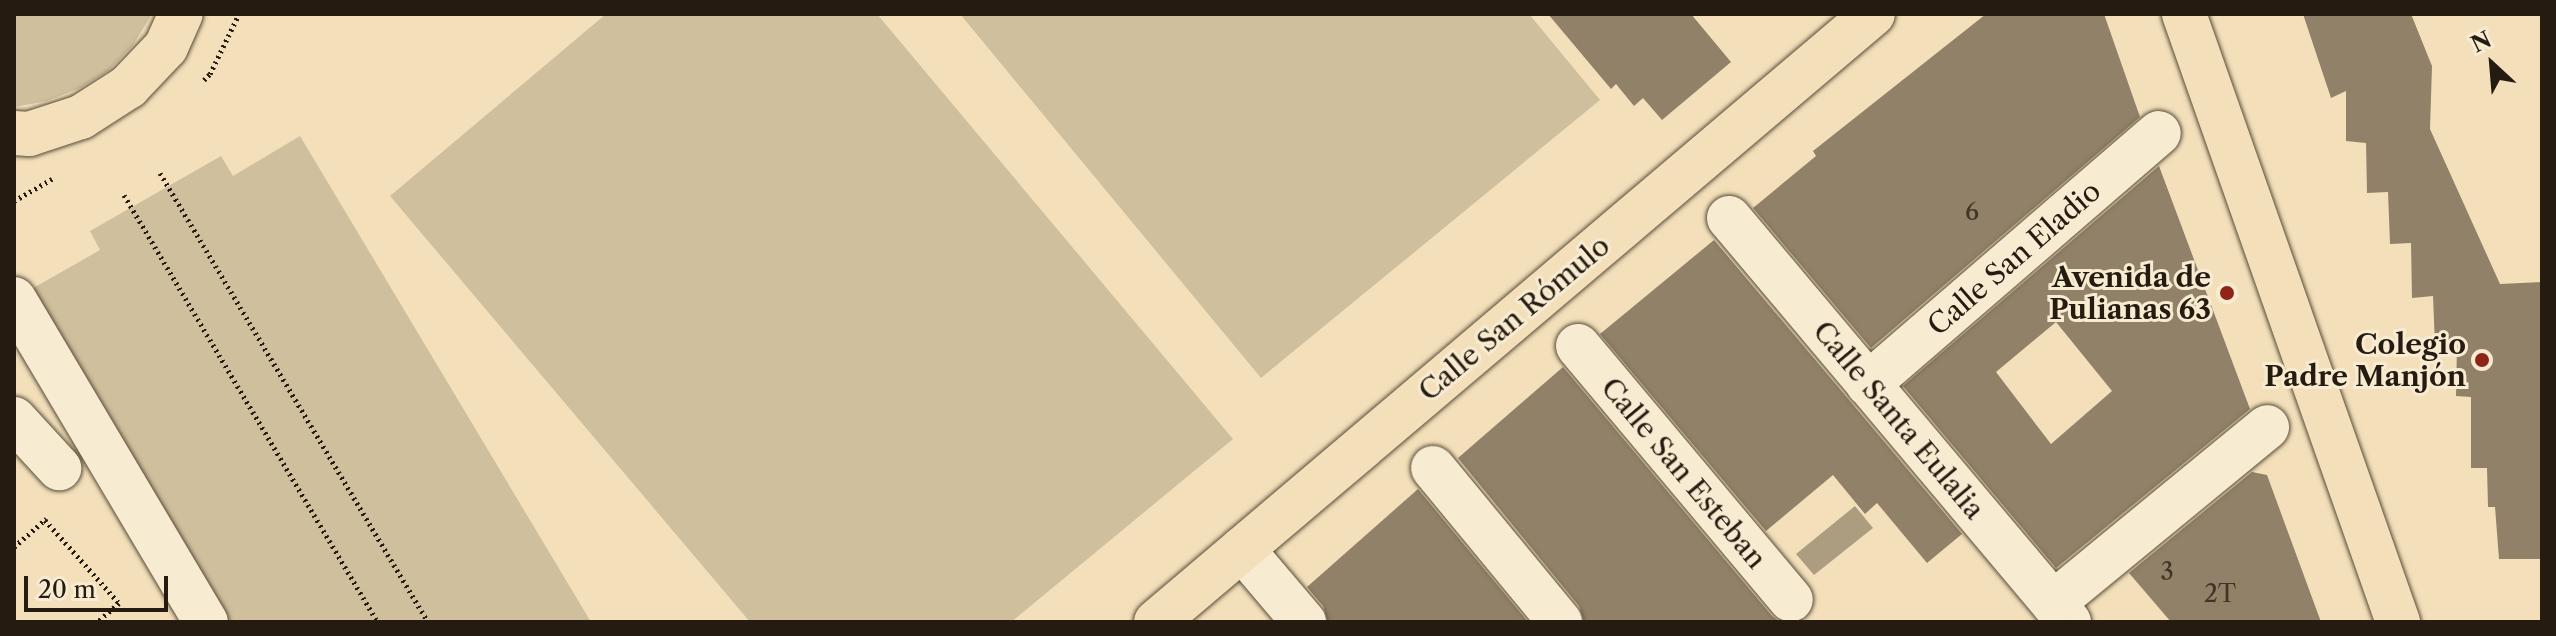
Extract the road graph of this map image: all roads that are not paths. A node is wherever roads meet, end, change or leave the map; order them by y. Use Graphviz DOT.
graph roads {
  1 [pos="181,14"];
  2 [pos="1873,14"];
  3 [pos="2184,14"];
  4 [pos="2159,133"];
  5 [pos="19,137"];
  6 [pos="1729,218"];
  7 [pos="14,299"];
  8 [pos="1578,346"];
  9 [pos="1868,384"];
  10 [pos="14,419"];
  11 [pos="2267,427"];
  12 [pos="59,468"];
  13 [pos="1433,468"];
  14 [pos="1242,549"];
  15 [pos="1791,600"];
  16 [pos="2061,613"];
  17 [pos="206,622"];
  18 [pos="1156,622"];
  19 [pos="1304,622"];
  20 [pos="1560,622"];
  21 [pos="2398,622"];
  1 -- 5 [label="main road"];
  2 -- 14 [label="main road, Calle San Rómulo"];
  3 -- 21 [label="main road"];
  4 -- 9 [label="street, Calle San Eladio"];
  6 -- 9 [label="street, Calle Santa Eulalia"];
  7 -- 17 [label="street"];
  8 -- 15 [label="street, Calle San Esteban"];
  9 -- 16 [label="street, Calle Santa Eulalia"];
  10 -- 12 [label="street"];
  11 -- 16 [label="street"];
  13 -- 20 [label="street"];
  14 -- 18 [label="main road, Calle San Rómulo"];
  14 -- 19 [label="street"];
}
